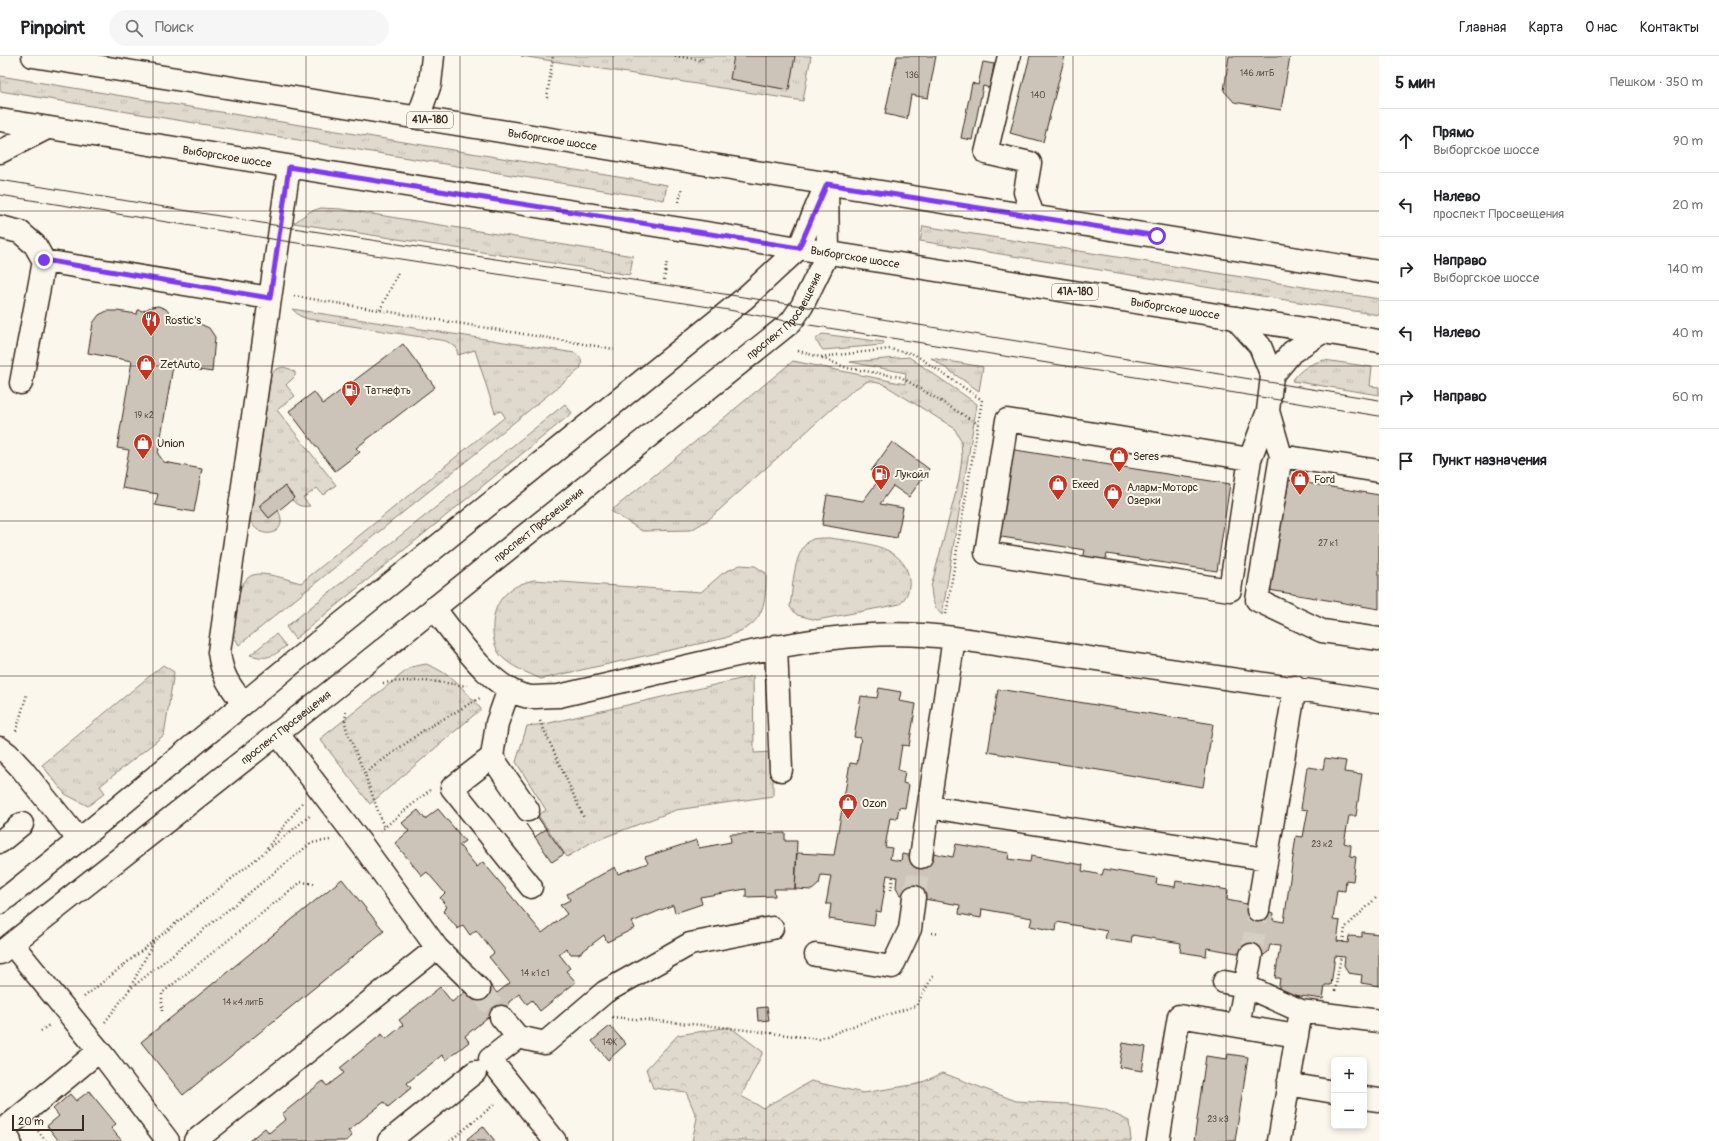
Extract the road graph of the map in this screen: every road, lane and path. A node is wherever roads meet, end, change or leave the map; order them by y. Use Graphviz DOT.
graph roads {
  1 [pos="33,56"];
  2 [pos="433,56"];
  3 [pos="553,56"];
  4 [pos="675,56"];
  5 [pos="702,56"];
  6 [pos="1009,56"];
  7 [pos="546,98"];
  8 [pos="418,118"];
  9 [pos="0,120"];
  10 [pos="47,128"];
  11 [pos="0,152"];
  12 [pos="289,167"];
  13 [pos="827,184"];
  14 [pos="682,187"];
  15 [pos="679,202"];
  16 [pos="1033,216"];
  17 [pos="0,227"];
  18 [pos="799,248"];
  19 [pos="828,253"];
  20 [pos="44,260"];
  21 [pos="667,261"];
  22 [pos="1379,272"];
  23 [pos="398,273"];
  24 [pos="664,280"];
  25 [pos="270,295"];
  26 [pos="380,310"];
  27 [pos="1235,318"];
  28 [pos="1322,332"];
  29 [pos="1379,341"];
  30 [pos="614,349"];
  31 [pos="798,352"];
  32 [pos="820,357"];
  33 [pos="1272,376"];
  34 [pos="21,383"];
  35 [pos="1268,411"];
  36 [pos="978,424"];
  37 [pos="1281,456"];
  38 [pos="1250,460"];
  39 [pos="1379,471"];
  40 [pos="434,608"];
  41 [pos="948,637"];
  42 [pos="1379,639"];
  43 [pos="776,646"];
  44 [pos="383,683"];
  45 [pos="469,686"];
  46 [pos="1295,687"];
  47 [pos="509,689"];
  48 [pos="27,694"];
  49 [pos="480,698"];
  50 [pos="1379,700"];
  51 [pos="243,703"];
  52 [pos="346,712"];
  53 [pos="540,720"];
  54 [pos="277,734"];
  55 [pos="4,751"];
  56 [pos="492,757"];
  57 [pos="781,770"];
  58 [pos="365,773"];
  59 [pos="452,788"];
  60 [pos="322,793"];
  61 [pos="930,807"];
  62 [pos="528,810"];
  63 [pos="584,818"];
  64 [pos="22,824"];
  65 [pos="384,828"];
  66 [pos="79,840"];
  67 [pos="359,841"];
  68 [pos="0,842"];
  69 [pos="264,852"];
  70 [pos="921,857"];
  71 [pos="1266,859"];
  72 [pos="316,884"];
  73 [pos="531,887"];
  74 [pos="914,898"];
  75 [pos="1376,898"];
  76 [pos="0,903"];
  77 [pos="1258,910"];
  78 [pos="772,928"];
  79 [pos="154,940"];
  80 [pos="1343,942"];
  81 [pos="6,948"];
  82 [pos="437,948"];
  83 [pos="816,955"];
  84 [pos="1251,956"];
  85 [pos="1341,956"];
  86 [pos="934,974"];
  87 [pos="1235,984"];
  88 [pos="130,989"];
  89 [pos="479,989"];
  90 [pos="584,1009"];
  91 [pos="67,1011"];
  92 [pos="162,1011"];
  93 [pos="1301,1011"];
  94 [pos="1331,1015"];
  95 [pos="501,1017"];
  96 [pos="1379,1021"];
  97 [pos="1238,1026"];
  98 [pos="1297,1036"];
  99 [pos="518,1037"];
  100 [pos="95,1046"];
  101 [pos="475,1072"];
  102 [pos="1288,1084"];
  103 [pos="513,1088"];
  104 [pos="1331,1091"];
  105 [pos="1367,1098"];
  106 [pos="1379,1100"];
  107 [pos="10,1141"];
  108 [pos="168,1141"];
  109 [pos="195,1141"];
  110 [pos="389,1141"];
  111 [pos="450,1141"];
  112 [pos="555,1141"];
  113 [pos="1158,1141"];
  114 [pos="1279,1141"];
  1 -- 8 [label="main road, Выборгское шоссе / 41А-180"];
  2 -- 8 [label="main road"];
  3 -- 7 [label="path"];
  4 -- 5 [label="path"];
  6 -- 16 [label="main road"];
  8 -- 13 [label="main road, Выборгское шоссе / 41А-180"];
  9 -- 10 [label="main road, Выборгское шоссе / 41А-180"];
  10 -- 11 [label="main road"];
  10 -- 12 [label="main road, Выборгское шоссе / 41А-180"];
  12 -- 18 [label="main road, Выборгское шоссе / 41А-180"];
  12 -- 25 [label="main road"];
  13 -- 16 [label="main road, Выборгское шоссе / 41А-180"];
  13 -- 18 [label="main road"];
  13 -- 19 [label="main road, проспект Просвещения"];
  14 -- 15 [label="path"];
  16 -- 22 [label="main road, Выборгское шоссе / 41А-180"];
  17 -- 20 [label="main road"];
  18 -- 19 [label="main road, Выборгское шоссе / 41А-180"];
  18 -- 51 [label="main road"];
  19 -- 27 [label="main road, Выборгское шоссе / 41А-180"];
  19 -- 40 [label="main road, проспект Просвещения"];
  20 -- 25 [label="main road"];
  20 -- 34 [label="main road"];
  21 -- 24 [label="path"];
  23 -- 26 [label="path"];
  25 -- 26 [label="path"];
  25 -- 51 [label="main road"];
  26 -- 30 [label="path"];
  27 -- 28 [label="main road, Выборгское шоссе / 41А-180"];
  27 -- 33 [label="main road"];
  28 -- 29 [label="main road, Выборгское шоссе / 41А-180"];
  28 -- 33 [label="main road"];
  31 -- 32 [label="path"];
  32 -- 36 [label="path"];
  32 -- 36 [label="path"];
  33 -- 35 [label="main road"];
  35 -- 37 [label="main road"];
  35 -- 38 [label="main road"];
  36 -- 41 [label="path"];
  37 -- 39 [label="main road"];
  37 -- 42 [label="main road"];
  38 -- 38 [label="main road"];
  40 -- 47 [label="main road"];
  40 -- 54 [label="main road, проспект Просвещения"];
  41 -- 43 [label="main road"];
  41 -- 46 [label="main road"];
  41 -- 61 [label="main road"];
  43 -- 47 [label="main road"];
  43 -- 57 [label="main road"];
  44 -- 45 [label="path"];
  46 -- 50 [label="main road"];
  46 -- 71 [label="main road"];
  47 -- 56 [label="main road"];
  48 -- 55 [label="path"];
  49 -- 58 [label="path"];
  51 -- 66 [label="main road"];
  52 -- 58 [label="path"];
  53 -- 63 [label="path"];
  54 -- 60 [label="main road"];
  54 -- 81 [label="main road, проспект Просвещения"];
  55 -- 66 [label="main road"];
  56 -- 59 [label="main road"];
  56 -- 62 [label="main road"];
  58 -- 65 [label="path"];
  59 -- 65 [label="path"];
  59 -- 73 [label="main road"];
  60 -- 67 [label="main road"];
  60 -- 69 [label="path"];
  60 -- 69 [label="path"];
  61 -- 70 [label="main road"];
  61 -- 71 [label="main road"];
  64 -- 68 [label="main road"];
  65 -- 67 [label="path"];
  66 -- 76 [label="main road"];
  67 -- 82 [label="main road"];
  67 -- 88 [label="path"];
  69 -- 79 [label="path"];
  71 -- 77 [label="main road"];
  72 -- 92 [label="path"];
  74 -- 83 [label="main road"];
  75 -- 80 [label="path"];
  78 -- 90 [label="main road"];
  79 -- 88 [label="path"];
  79 -- 91 [label="path"];
  81 -- 91 [label="main road"];
  82 -- 89 [label="main road"];
  82 -- 109 [label="main road"];
  84 -- 87 [label="main road"];
  85 -- 94 [label="path"];
  86 -- 90 [label="path"];
  87 -- 93 [label="main road"];
  87 -- 97 [label="main road"];
  88 -- 100 [label="path"];
  90 -- 99 [label="main road"];
  91 -- 100 [label="main road"];
  93 -- 94 [label="main road"];
  93 -- 98 [label="main road"];
  94 -- 96 [label="main road"];
  95 -- 99 [label="main road"];
  97 -- 98 [label="main road"];
  97 -- 113 [label="main road"];
  98 -- 102 [label="main road"];
  99 -- 103 [label="main road"];
  100 -- 107 [label="main road"];
  100 -- 108 [label="main road"];
  101 -- 110 [label="main road"];
  102 -- 104 [label="main road"];
  102 -- 114 [label="main road"];
  103 -- 111 [label="path"];
  103 -- 112 [label="main road"];
  105 -- 106 [label="main road"];
}
